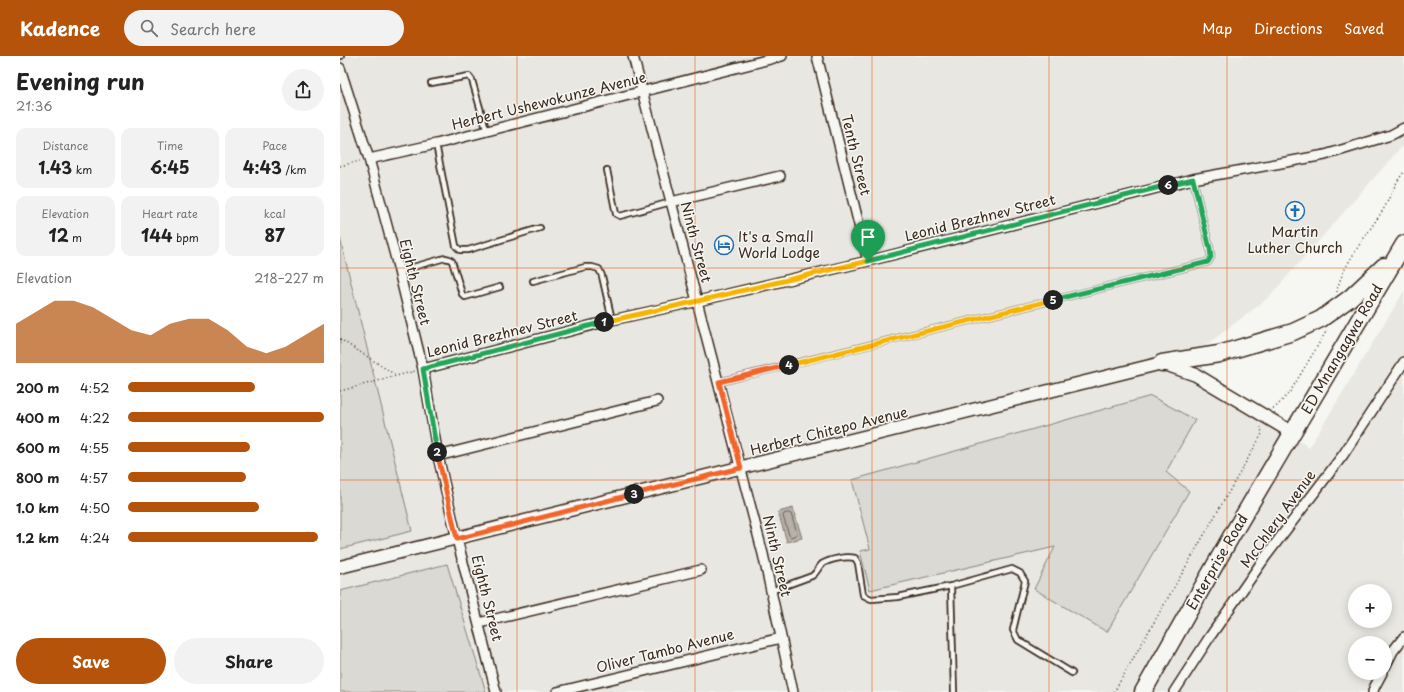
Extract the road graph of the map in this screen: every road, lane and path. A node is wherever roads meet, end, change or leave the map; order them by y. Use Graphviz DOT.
graph roads {
  1 [pos="633,56"];
  2 [pos="782,56"];
  3 [pos="817,56"];
  4 [pos="340,68"];
  5 [pos="430,83"];
  6 [pos="642,92"];
  7 [pos="1404,128"];
  8 [pos="487,132"];
  9 [pos="436,144"];
  10 [pos="369,160"];
  11 [pos="340,166"];
  12 [pos="607,170"];
  13 [pos="1404,172"];
  14 [pos="780,176"];
  15 [pos="1193,179"];
  16 [pos="671,202"];
  17 [pos="540,228"];
  18 [pos="1401,248"];
  19 [pos="868,261"];
  20 [pos="399,271"];
  21 [pos="533,280"];
  22 [pos="500,288"];
  23 [pos="698,301"];
  24 [pos="1339,306"];
  25 [pos="612,320"];
  26 [pos="1328,329"];
  27 [pos="340,339"];
  28 [pos="1404,362"];
  29 [pos="1162,363"];
  30 [pos="423,369"];
  31 [pos="397,376"];
  32 [pos="719,382"];
  33 [pos="340,391"];
  34 [pos="657,401"];
  35 [pos="1265,416"];
  36 [pos="1293,433"];
  37 [pos="438,456"];
  38 [pos="741,468"];
  39 [pos="457,539"];
  40 [pos="340,567"];
  41 [pos="701,570"];
  42 [pos="951,586"];
  43 [pos="771,591"];
  44 [pos="479,623"];
  45 [pos="1404,637"];
  46 [pos="781,638"];
  47 [pos="1392,654"];
  48 [pos="1072,672"];
  49 [pos="1378,680"];
  50 [pos="496,692"];
  51 [pos="557,692"];
  52 [pos="793,692"];
  53 [pos="954,692"];
  54 [pos="1114,692"];
  55 [pos="1143,692"];
  56 [pos="1174,692"];
  57 [pos="1374,692"];
  1 -- 6 [label="street, Ninth Street"];
  2 -- 6 [label="street, Herbert Ushewokunze Avenue"];
  3 -- 19 [label="street, Tenth Street"];
  4 -- 10 [label="street, Eighth Street"];
  5 -- 8 [label="lane"];
  6 -- 8 [label="street, Herbert Ushewokunze Avenue"];
  6 -- 16 [label="street, Ninth Street"];
  7 -- 15 [label="street, Leonid Brezhnev Street"];
  8 -- 9 [label="street, Herbert Ushewokunze Avenue"];
  9 -- 10 [label="street, Herbert Ushewokunze Avenue"];
  9 -- 17 [label="lane"];
  10 -- 11 [label="path"];
  10 -- 20 [label="street, Eighth Street"];
  12 -- 16 [label="lane"];
  13 -- 24 [label="path"];
  14 -- 16 [label="street"];
  15 -- 19 [label="street, Leonid Brezhnev Street"];
  15 -- 32 [label="lane"];
  16 -- 23 [label="street, Ninth Street"];
  18 -- 24 [label="highway"];
  18 -- 36 [label="highway, ED Mnangagwa Road"];
  19 -- 23 [label="street, Leonid Brezhnev Street"];
  20 -- 22 [label="lane"];
  20 -- 30 [label="street, Eighth Street"];
  21 -- 25 [label="lane"];
  23 -- 25 [label="street, Leonid Brezhnev Street"];
  23 -- 32 [label="street, Ninth Street"];
  24 -- 29 [label="highway"];
  25 -- 30 [label="street, Leonid Brezhnev Street"];
  26 -- 35 [label="path"];
  27 -- 31 [label="path"];
  28 -- 56 [label="street, McChlery Avenue"];
  29 -- 35 [label="main road"];
  29 -- 38 [label="main road, Herbert Chitepo Avenue"];
  30 -- 31 [label="path"];
  30 -- 37 [label="street, Eighth Street"];
  31 -- 33 [label="path"];
  32 -- 38 [label="street, Ninth Street"];
  34 -- 37 [label="street"];
  35 -- 36 [label="main road"];
  35 -- 54 [label="path"];
  36 -- 55 [label="highway, Enterprise Road"];
  37 -- 39 [label="street, Eighth Street"];
  38 -- 39 [label="main road, Herbert Chitepo Avenue"];
  38 -- 43 [label="street, Ninth Street"];
  39 -- 40 [label="main road, Herbert Chitepo Avenue"];
  39 -- 44 [label="street, Eighth Street"];
  41 -- 44 [label="street"];
  42 -- 43 [label="lane"];
  42 -- 48 [label="lane"];
  42 -- 53 [label="lane"];
  43 -- 46 [label="street, Ninth Street"];
  44 -- 50 [label="street, Eighth Street"];
  45 -- 47 [label="street"];
  46 -- 51 [label="street, Oliver Tambo Avenue"];
  46 -- 52 [label="street, Ninth Street"];
  49 -- 57 [label="street"];
}
